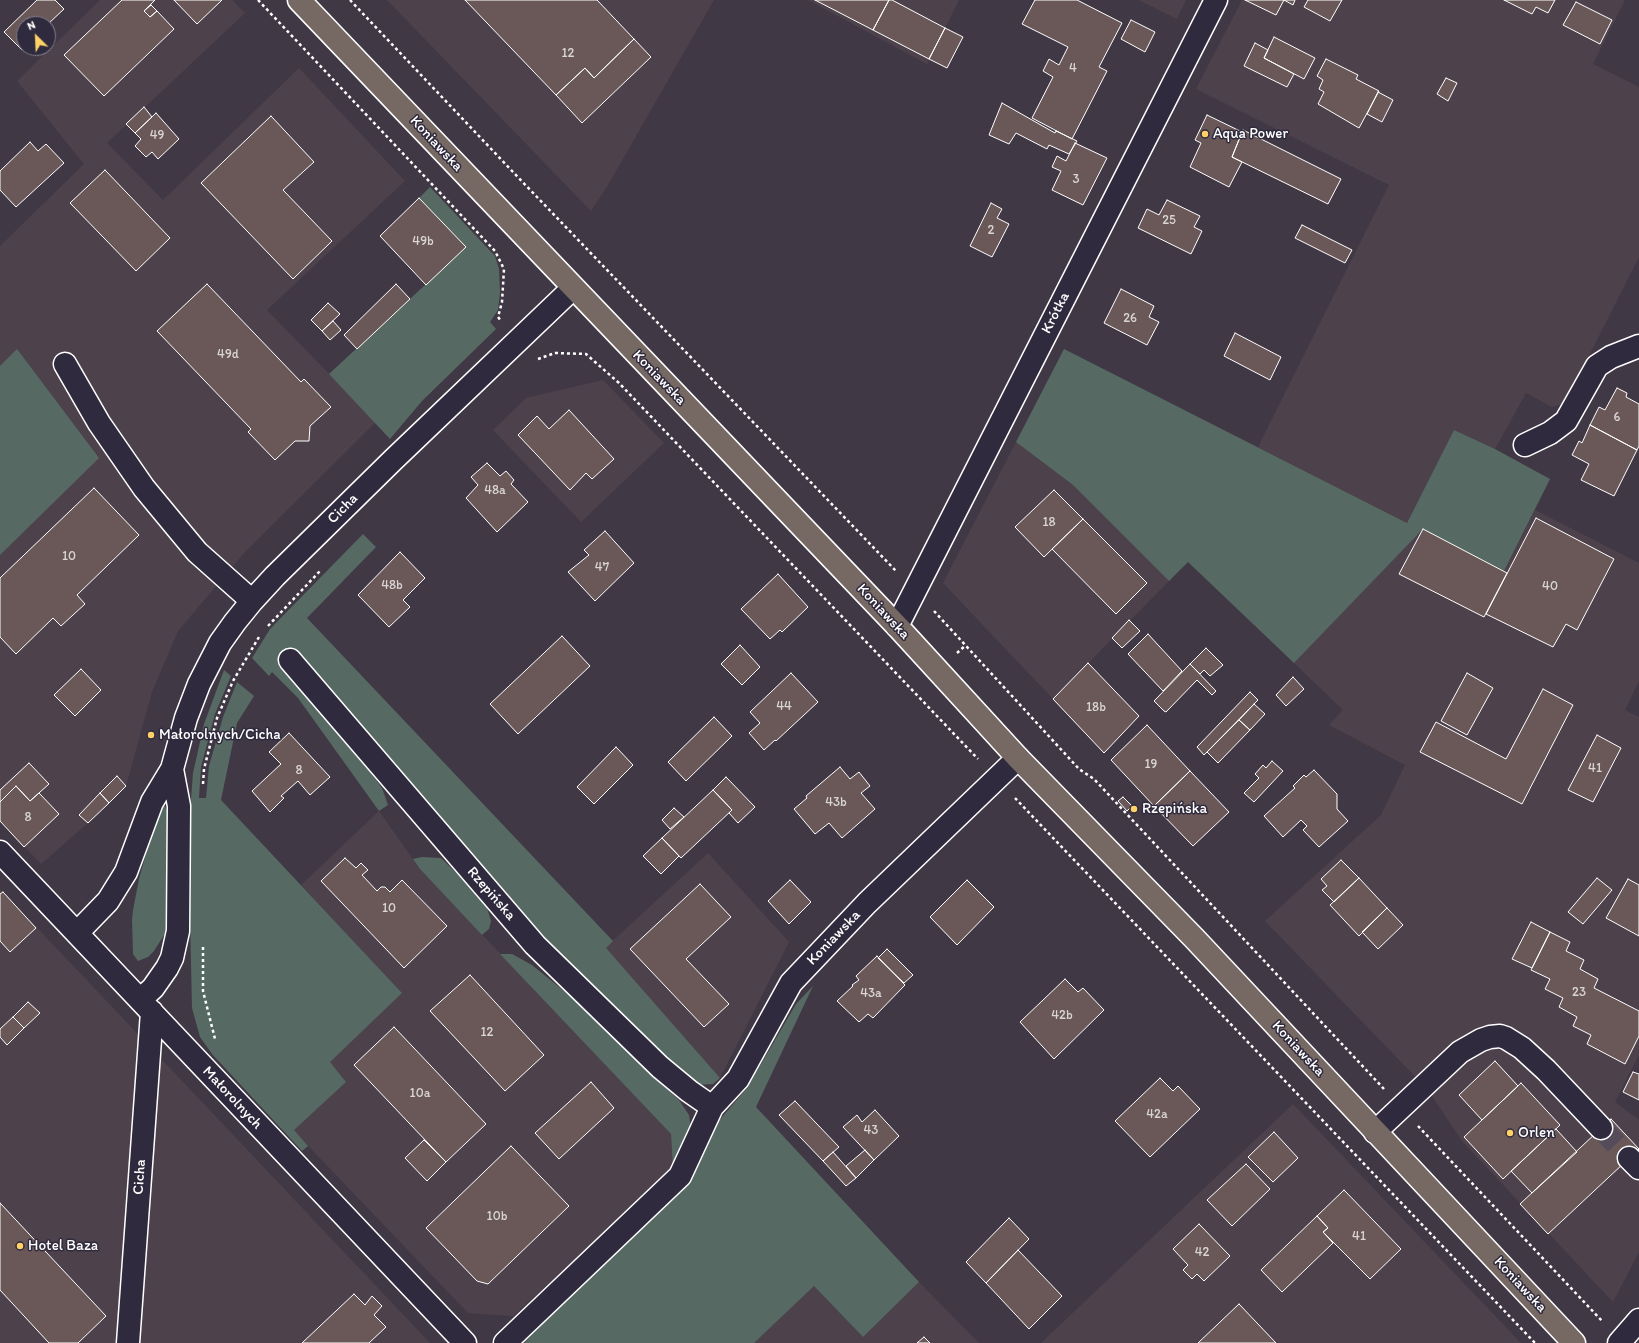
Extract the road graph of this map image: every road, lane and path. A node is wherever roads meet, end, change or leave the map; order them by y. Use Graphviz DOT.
graph roads {
  1 [pos="258,0"];
  2 [pos="299,0"];
  3 [pos="350,0"];
  4 [pos="1216,0"];
  5 [pos="573,288"];
  6 [pos="498,317"];
  7 [pos="1639,346"];
  8 [pos="537,359"];
  9 [pos="65,364"];
  10 [pos="1525,445"];
  11 [pos="324,567"];
  12 [pos="914,590"];
  13 [pos="252,601"];
  14 [pos="897,626"];
  15 [pos="267,627"];
  16 [pos="261,633"];
  17 [pos="290,660"];
  18 [pos="1018,758"];
  19 [pos="172,769"];
  20 [pos="997,779"];
  21 [pos="203,788"];
  22 [pos="0,852"];
  23 [pos="77,933"];
  24 [pos="203,944"];
  25 [pos="147,1005"];
  26 [pos="206,1071"];
  27 [pos="712,1107"];
  28 [pos="1401,1108"];
  29 [pos="1601,1128"];
  30 [pos="1375,1132"];
  31 [pos="1639,1320"];
  32 [pos="1620,1342"];
  33 [pos="128,1343"];
  34 [pos="465,1343"];
  35 [pos="505,1343"];
  36 [pos="1535,1343"];
  37 [pos="1574,1343"];
  1 -- 6 [label="path"];
  2 -- 5 [label="main road, Koniawska"];
  3 -- 12 [label="path"];
  4 -- 12 [label="street, Krótka"];
  5 -- 13 [label="street, Cicha"];
  5 -- 14 [label="main road, Koniawska"];
  7 -- 10 [label="street"];
  8 -- 20 [label="path"];
  9 -- 13 [label="street"];
  11 -- 15 [label="path"];
  12 -- 14 [label="street, Krótka"];
  12 -- 28 [label="path"];
  13 -- 19 [label="street, Cicha"];
  14 -- 18 [label="main road, Koniawska"];
  16 -- 21 [label="path"];
  17 -- 27 [label="street, Rzepińska"];
  18 -- 20 [label="street, Koniawska"];
  18 -- 30 [label="main road, Koniawska"];
  19 -- 23 [label="street"];
  19 -- 25 [label="street"];
  20 -- 27 [label="street, Koniawska"];
  20 -- 36 [label="path"];
  22 -- 23 [label="street, Małorolnych"];
  23 -- 25 [label="street, Małorolnych"];
  24 -- 26 [label="path"];
  25 -- 26 [label="street, Małorolnych"];
  25 -- 33 [label="street, Cicha"];
  26 -- 34 [label="street, Małorolnych"];
  27 -- 35 [label="street, Koniawska"];
  28 -- 29 [label="street"];
  28 -- 30 [label="street"];
  28 -- 32 [label="path"];
  30 -- 37 [label="main road, Koniawska"];
  31 -- 32 [label="street"];
}
